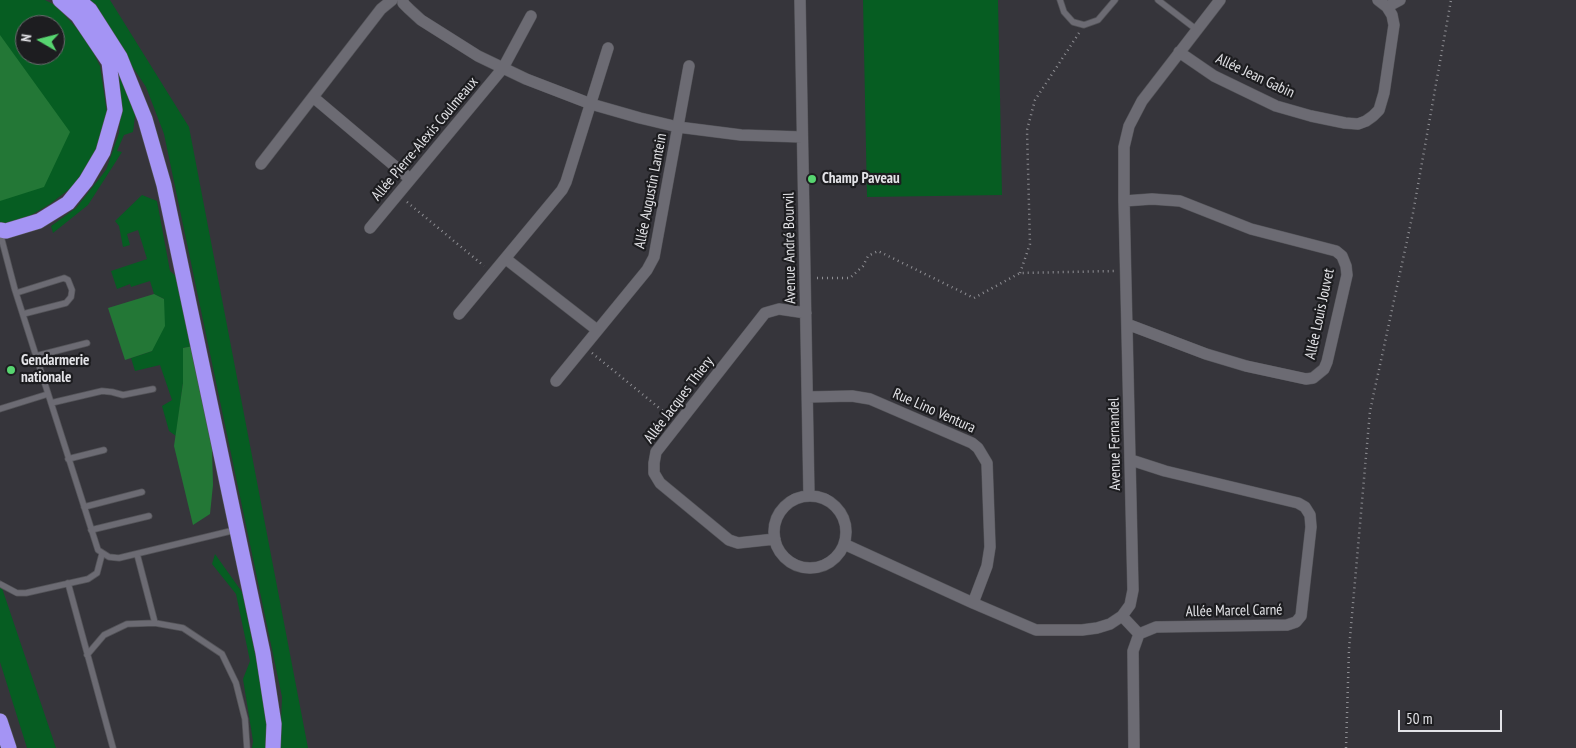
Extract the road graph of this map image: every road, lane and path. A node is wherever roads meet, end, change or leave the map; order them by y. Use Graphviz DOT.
graph roads {
  1 [pos="60,0"];
  2 [pos="78,0"];
  3 [pos="392,0"];
  4 [pos="403,0"];
  5 [pos="800,0"];
  6 [pos="1060,0"];
  7 [pos="1115,0"];
  8 [pos="1158,0"];
  9 [pos="1220,0"];
  10 [pos="1400,0"];
  11 [pos="1451,0"];
  12 [pos="1383,3"];
  13 [pos="531,16"];
  14 [pos="1084,25"];
  15 [pos="1197,30"];
  16 [pos="608,48"];
  17 [pos="1179,52"];
  18 [pos="689,66"];
  19 [pos="503,68"];
  20 [pos="312,97"];
  21 [pos="591,104"];
  22 [pos="678,127"];
  23 [pos="802,137"];
  24 [pos="261,164"];
  25 [pos="410,179"];
  26 [pos="398,195"];
  27 [pos="1124,201"];
  28 [pos="370,228"];
  29 [pos="0,232"];
  30 [pos="506,259"];
  31 [pos="1125,271"];
  32 [pos="493,273"];
  33 [pos="1020,274"];
  34 [pos="805,278"];
  35 [pos="16,293"];
  36 [pos="806,313"];
  37 [pos="23,314"];
  38 [pos="459,314"];
  39 [pos="1127,324"];
  40 [pos="597,330"];
  41 [pos="87,343"];
  42 [pos="583,346"];
  43 [pos="36,356"];
  44 [pos="556,381"];
  45 [pos="153,389"];
  46 [pos="48,394"];
  47 [pos="808,397"];
  48 [pos="51,403"];
  49 [pos="0,409"];
  50 [pos="678,423"];
  51 [pos="104,450"];
  52 [pos="68,460"];
  53 [pos="1131,460"];
  54 [pos="142,492"];
  55 [pos="809,495"];
  56 [pos="84,507"];
  57 [pos="149,516"];
  58 [pos="91,530"];
  59 [pos="237,530"];
  60 [pos="774,539"];
  61 [pos="844,544"];
  62 [pos="102,554"];
  63 [pos="137,554"];
  64 [pos="68,583"];
  65 [pos="0,584"];
  66 [pos="973,603"];
  67 [pos="1122,616"];
  68 [pos="155,623"];
  69 [pos="1139,634"];
  70 [pos="88,655"];
  71 [pos="0,721"];
  72 [pos="8,748"];
  73 [pos="113,748"];
  74 [pos="247,748"];
  75 [pos="273,748"];
  76 [pos="1134,748"];
  77 [pos="1346,748"];
  1 -- 29 [label="highway"];
  2 -- 59 [label="highway"];
  3 -- 20 [label="street"];
  4 -- 19 [label="street"];
  5 -- 23 [label="street, Avenue André Bourvil"];
  6 -- 14 [label="lane"];
  7 -- 14 [label="lane"];
  8 -- 15 [label="lane"];
  9 -- 15 [label="street, Avenue Fernandel"];
  10 -- 12 [label="street"];
  11 -- 77 [label="path"];
  12 -- 17 [label="street, Allée Jean Gabin"];
  13 -- 19 [label="street, Allée Pierre-Alexis Coulmeaux"];
  14 -- 33 [label="path"];
  15 -- 17 [label="street, Avenue Fernandel"];
  16 -- 21 [label="street"];
  17 -- 27 [label="street, Avenue Fernandel"];
  18 -- 22 [label="street, Allée Augustin Lantein"];
  19 -- 21 [label="street"];
  19 -- 25 [label="street, Allée Pierre-Alexis Coulmeaux"];
  20 -- 24 [label="street"];
  20 -- 25 [label="street"];
  21 -- 22 [label="street"];
  21 -- 30 [label="street"];
  22 -- 23 [label="street"];
  22 -- 40 [label="street, Allée Augustin Lantein"];
  23 -- 34 [label="street, Avenue André Bourvil"];
  25 -- 26 [label="street, Allée Pierre-Alexis Coulmeaux"];
  26 -- 28 [label="street, Allée Pierre-Alexis Coulmeaux"];
  26 -- 32 [label="path"];
  27 -- 31 [label="street, Avenue Fernandel"];
  27 -- 39 [label="street, Allée Louis Jouvet"];
  29 -- 35 [label="lane"];
  30 -- 32 [label="street"];
  30 -- 40 [label="street"];
  31 -- 33 [label="path"];
  31 -- 39 [label="street, Avenue Fernandel"];
  32 -- 38 [label="street"];
  33 -- 34 [label="path"];
  34 -- 36 [label="street, Avenue André Bourvil"];
  35 -- 37 [label="lane"];
  35 -- 37 [label="lane"];
  36 -- 47 [label="street, Avenue André Bourvil"];
  36 -- 50 [label="street, Allée Jacques Thiery"];
  37 -- 43 [label="lane"];
  39 -- 53 [label="street, Avenue Fernandel"];
  40 -- 42 [label="street, Allée Augustin Lantein"];
  41 -- 43 [label="lane"];
  42 -- 44 [label="street, Allée Augustin Lantein"];
  42 -- 50 [label="path"];
  43 -- 46 [label="lane"];
  45 -- 48 [label="lane"];
  46 -- 48 [label="lane"];
  46 -- 49 [label="lane"];
  47 -- 55 [label="street, Avenue André Bourvil"];
  47 -- 66 [label="street, Rue Lino Ventura"];
  48 -- 52 [label="lane"];
  50 -- 60 [label="street, Allée Jacques Thiery"];
  51 -- 52 [label="lane"];
  52 -- 56 [label="lane"];
  53 -- 67 [label="street, Avenue Fernandel"];
  53 -- 69 [label="street, Allée Marcel Carné"];
  54 -- 56 [label="lane"];
  55 -- 60 [label="street"];
  55 -- 61 [label="street"];
  56 -- 58 [label="lane"];
  57 -- 58 [label="lane"];
  58 -- 62 [label="lane"];
  59 -- 63 [label="lane"];
  59 -- 75 [label="highway"];
  60 -- 61 [label="street"];
  61 -- 66 [label="street"];
  62 -- 63 [label="lane"];
  62 -- 64 [label="lane"];
  63 -- 68 [label="lane"];
  64 -- 65 [label="lane"];
  64 -- 70 [label="lane"];
  66 -- 67 [label="street"];
  67 -- 69 [label="street"];
  68 -- 70 [label="lane"];
  68 -- 74 [label="lane"];
  69 -- 76 [label="street"];
  70 -- 73 [label="lane"];
  71 -- 72 [label="highway"];
}
